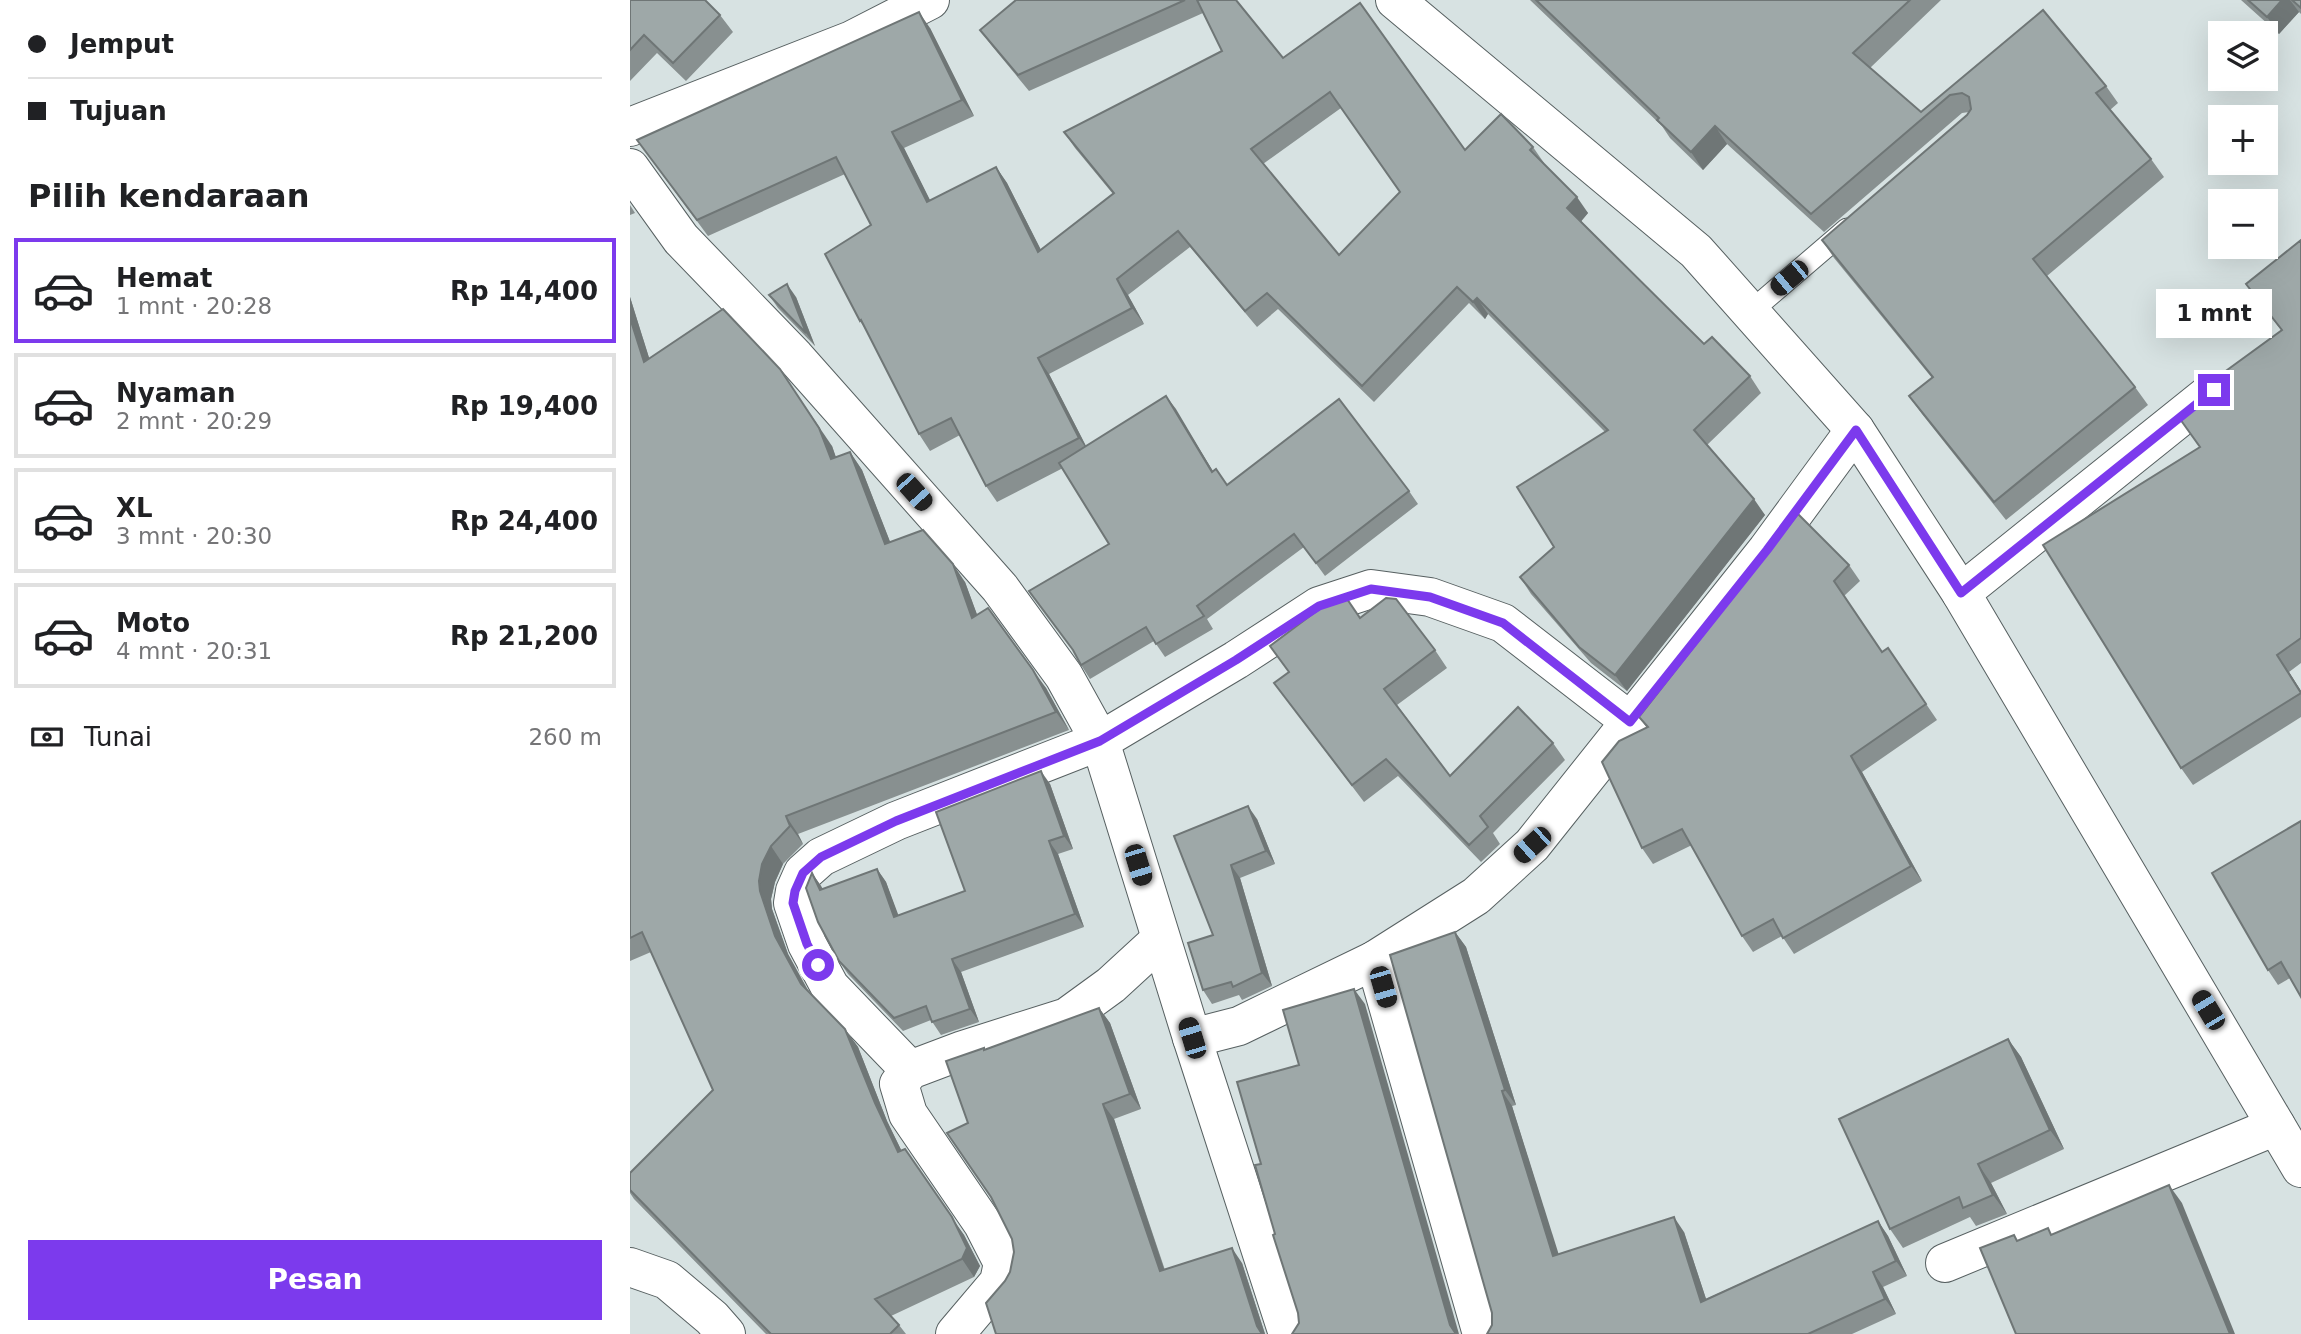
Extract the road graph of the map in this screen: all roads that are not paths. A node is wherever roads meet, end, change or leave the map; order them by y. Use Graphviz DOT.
graph roads {
  1 [pos="930,0"];
  2 [pos="1395,0"];
  3 [pos="630,127"];
  4 [pos="630,168"];
  5 [pos="1865,213"];
  6 [pos="1749,313"];
  7 [pos="2214,390"];
  8 [pos="1856,430"];
  9 [pos="1961,593"];
  10 [pos="1630,722"];
  11 [pos="1100,741"];
  12 [pos="1160,940"];
  13 [pos="1376,960"];
  14 [pos="1192,1038"];
  15 [pos="910,1070"];
  16 [pos="2276,1126"];
  17 [pos="2301,1168"];
  18 [pos="1945,1263"];
  19 [pos="630,1267"];
  20 [pos="726,1334"];
  21 [pos="955,1334"];
  22 [pos="1288,1334"];
  23 [pos="1482,1334"];
  1 -- 3 [label="street"];
  2 -- 6 [label="street"];
  4 -- 11 [label="street"];
  5 -- 6 [label="lane"];
  6 -- 8 [label="street"];
  7 -- 9 [label="street"];
  8 -- 9 [label="street"];
  8 -- 10 [label="street"];
  9 -- 16 [label="street"];
  10 -- 11 [label="street"];
  10 -- 13 [label="street"];
  11 -- 12 [label="street"];
  11 -- 15 [label="street"];
  12 -- 14 [label="street"];
  12 -- 15 [label="street"];
  13 -- 14 [label="street"];
  13 -- 23 [label="street"];
  14 -- 22 [label="street"];
  15 -- 21 [label="street"];
  16 -- 17 [label="street"];
  16 -- 18 [label="street"];
  19 -- 20 [label="street"];
}
